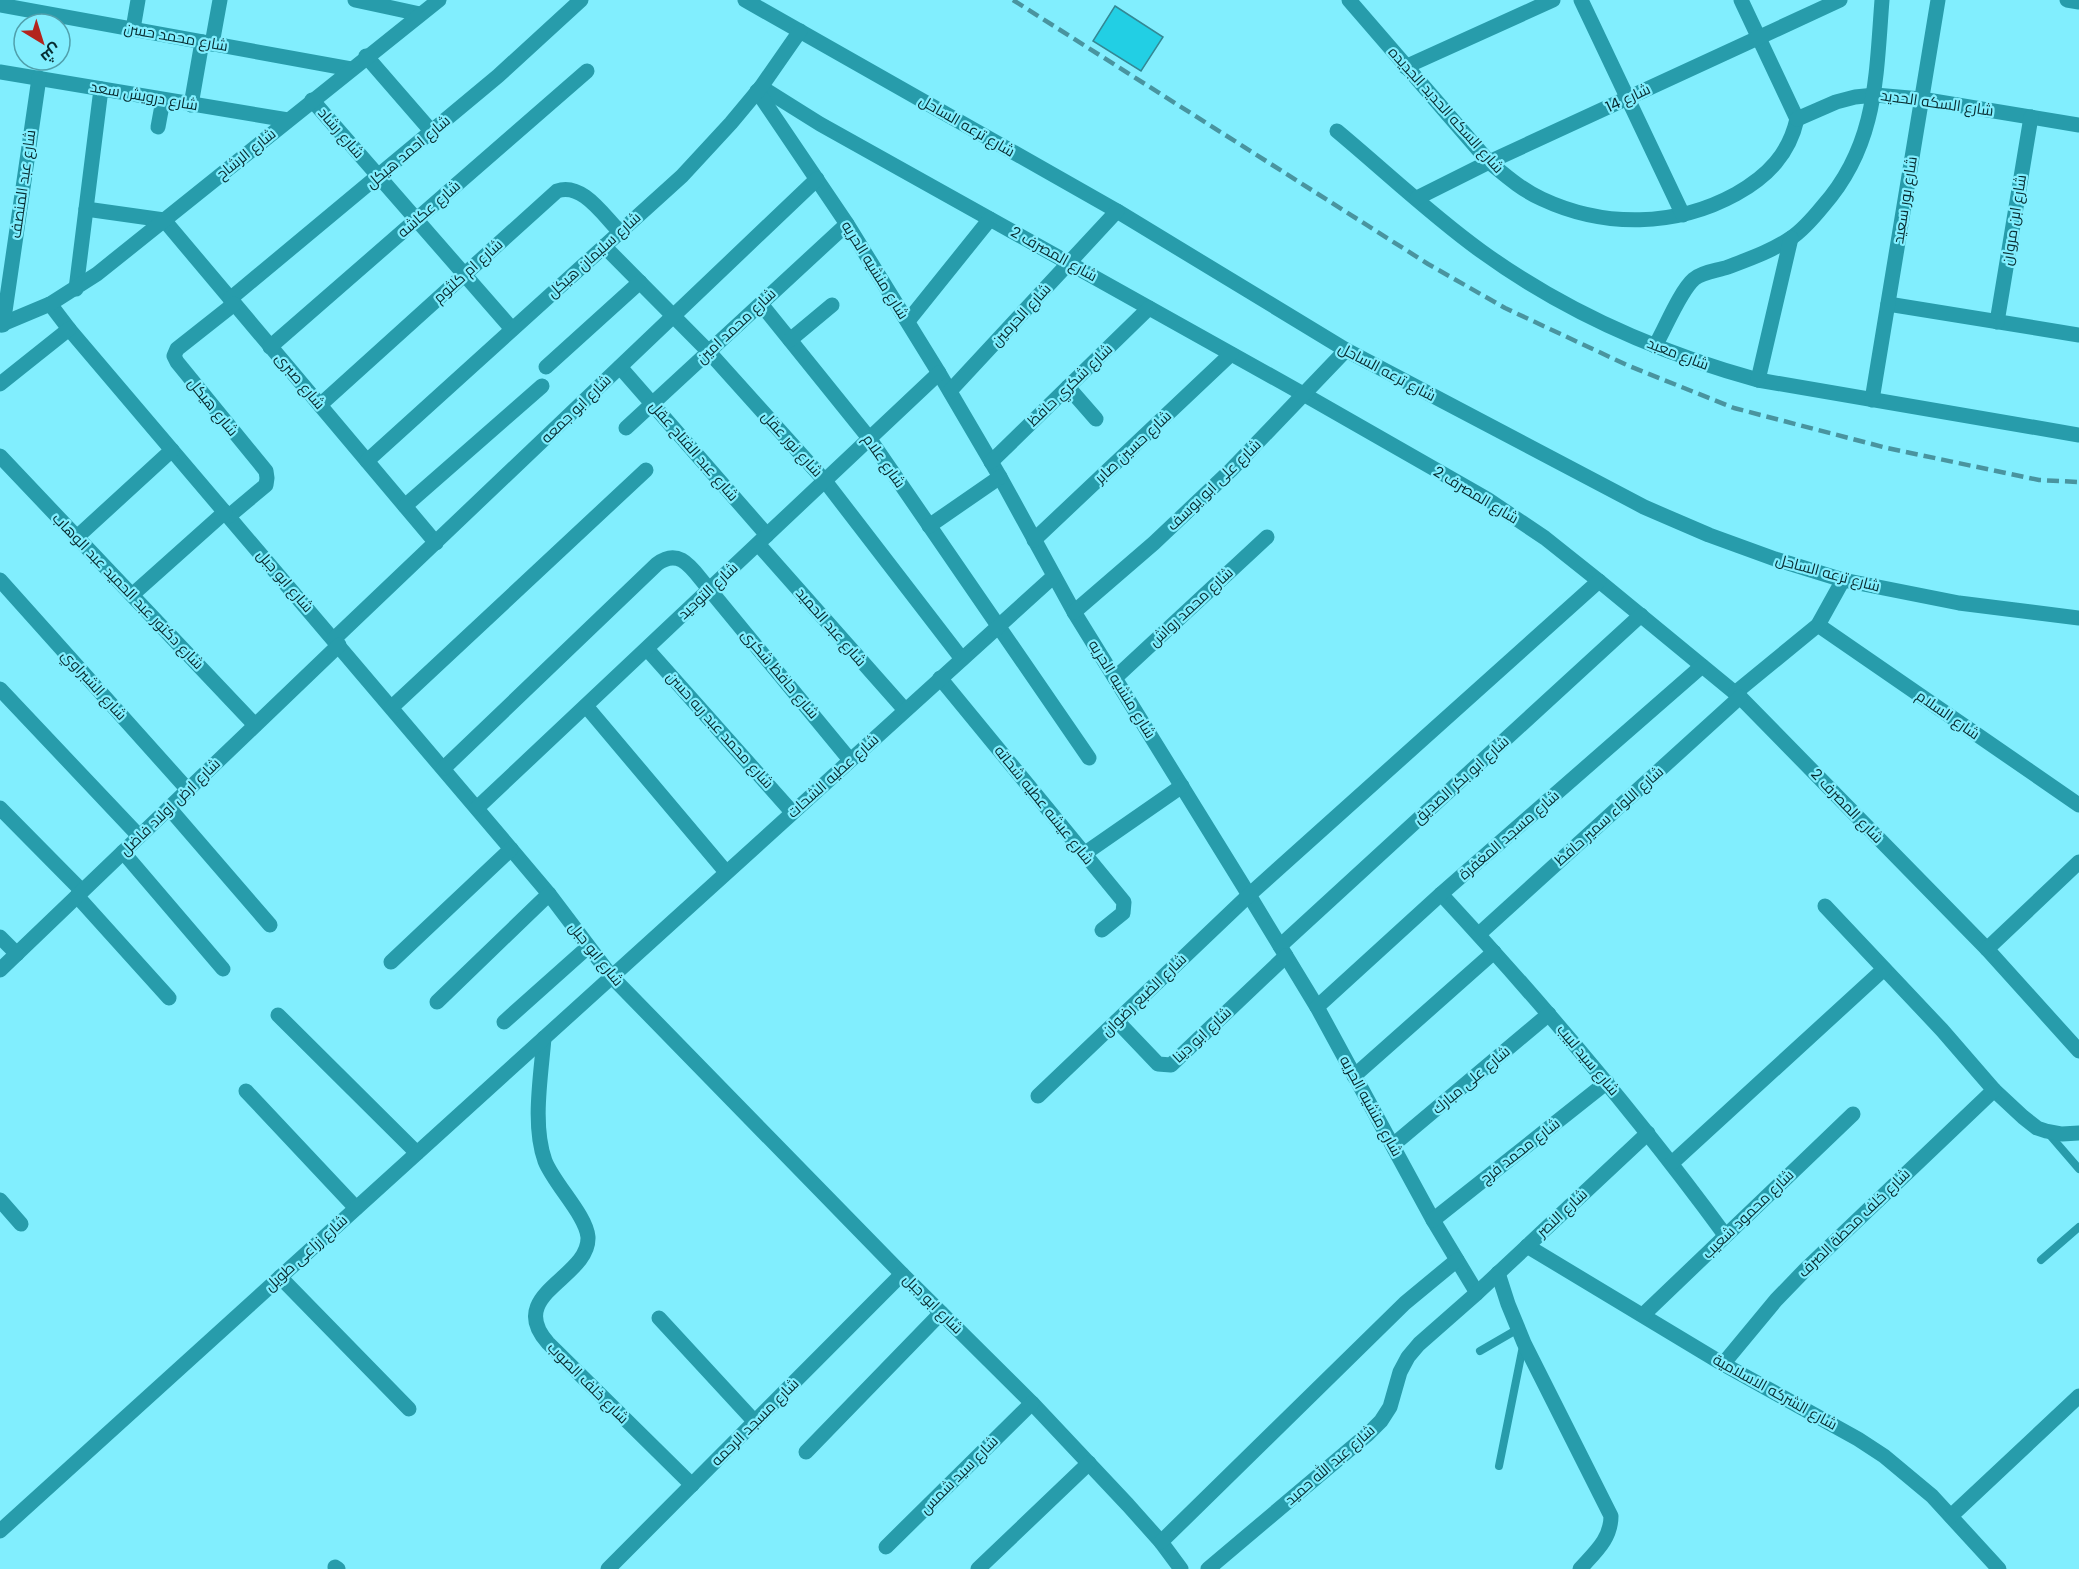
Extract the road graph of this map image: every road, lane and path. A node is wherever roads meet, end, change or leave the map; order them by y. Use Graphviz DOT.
graph roads {
  1 [pos="138,0"];
  2 [pos="220,0"];
  3 [pos="355,0"];
  4 [pos="439,0"];
  5 [pos="581,0"];
  6 [pos="745,0"];
  7 [pos="1349,0"];
  8 [pos="1552,0"];
  9 [pos="1581,0"];
  10 [pos="1741,0"];
  11 [pos="1840,0"];
  12 [pos="1882,0"];
  13 [pos="1938,0"];
  14 [pos="2067,0"];
  15 [pos="2079,2"];
  16 [pos="0,5"];
  17 [pos="56,8"];
  18 [pos="420,14"];
  19 [pos="133,29"];
  20 [pos="800,31"];
  21 [pos="1759,38"];
  22 [pos="207,43"];
  23 [pos="366,57"];
  24 [pos="1405,67"];
  25 [pos="351,69"];
  26 [pos="587,71"];
  27 [pos="0,72"];
  28 [pos="39,78"];
  29 [pos="101,89"];
  30 [pos="759,89"];
  31 [pos="1875,95"];
  32 [pos="1628,98"];
  33 [pos="1921,99"];
  34 [pos="163,100"];
  35 [pos="312,100"];
  36 [pos="191,105"];
  37 [pos="2031,117"];
  38 [pos="1797,118"];
  39 [pos="288,120"];
  40 [pos="2079,125"];
  41 [pos="158,127"];
  42 [pos="1337,131"];
  43 [pos="432,132"];
  44 [pos="1489,162"];
  45 [pos="379,176"];
  46 [pos="817,179"];
  47 [pos="1417,198"];
  48 [pos="86,209"];
  49 [pos="1117,211"];
  50 [pos="1683,216"];
  51 [pos="990,219"];
  52 [pos="164,220"];
  53 [pos="417,220"];
  54 [pos="846,224"];
  55 [pos="620,232"];
  56 [pos="1791,238"];
  57 [pos="604,246"];
  58 [pos="1069,263"];
  59 [pos="465,275"];
  60 [pos="640,282"];
  61 [pos="76,289"];
  62 [pos="232,301"];
  63 [pos="1887,303"];
  64 [pos="50,304"];
  65 [pos="760,304"];
  66 [pos="832,305"];
  67 [pos="1149,308"];
  68 [pos="674,316"];
  69 [pos="908,321"];
  70 [pos="1998,322"];
  71 [pos="1,325"];
  72 [pos="69,329"];
  73 [pos="512,329"];
  74 [pos="2079,335"];
  75 [pos="790,340"];
  76 [pos="1655,346"];
  77 [pos="270,347"];
  78 [pos="1346,350"];
  79 [pos="709,352"];
  80 [pos="1231,354"];
  81 [pos="546,367"];
  82 [pos="620,367"];
  83 [pos="939,373"];
  84 [pos="1758,380"];
  85 [pos="0,384"];
  86 [pos="542,386"];
  87 [pos="1068,387"];
  88 [pos="950,392"];
  89 [pos="1305,394"];
  90 [pos="1872,400"];
  91 [pos="652,404"];
  92 [pos="320,405"];
  93 [pos="1096,419"];
  94 [pos="626,428"];
  95 [pos="2079,435"];
  96 [pos="869,438"];
  97 [pos="172,450"];
  98 [pos="0,456"];
  99 [pos="367,461"];
  100 [pos="991,462"];
  101 [pos="646,470"];
  102 [pos="1000,477"];
  103 [pos="825,481"];
  104 [pos="405,506"];
  105 [pos="227,514"];
  106 [pos="929,526"];
  107 [pos="77,537"];
  108 [pos="1267,537"];
  109 [pos="762,539"];
  110 [pos="1034,540"];
  111 [pos="436,543"];
  112 [pos="1054,576"];
  113 [pos="0,580"];
  114 [pos="1843,580"];
  115 [pos="1599,581"];
  116 [pos="710,589"];
  117 [pos="132,595"];
  118 [pos="1074,612"];
  119 [pos="1641,615"];
  120 [pos="2078,620"];
  121 [pos="1818,625"];
  122 [pos="997,626"];
  123 [pos="337,642"];
  124 [pos="647,648"];
  125 [pos="962,659"];
  126 [pos="1702,666"];
  127 [pos="940,678"];
  128 [pos="1114,678"];
  129 [pos="0,689"];
  130 [pos="1738,695"];
  131 [pos="586,706"];
  132 [pos="392,707"];
  133 [pos="905,710"];
  134 [pos="255,725"];
  135 [pos="1089,758"];
  136 [pos="850,760"];
  137 [pos="444,768"];
  138 [pos="1182,786"];
  139 [pos="188,790"];
  140 [pos="2079,805"];
  141 [pos="0,808"];
  142 [pos="169,808"];
  143 [pos="477,808"];
  144 [pos="792,812"];
  145 [pos="139,836"];
  146 [pos="512,849"];
  147 [pos="123,852"];
  148 [pos="1084,855"];
  149 [pos="2079,862"];
  150 [pos="726,872"];
  151 [pos="79,894"];
  152 [pos="549,894"];
  153 [pos="1441,894"];
  154 [pos="1249,895"];
  155 [pos="1825,906"];
  156 [pos="270,925"];
  157 [pos="1102,930"];
  158 [pos="1479,934"];
  159 [pos="0,937"];
  160 [pos="588,947"];
  161 [pos="1987,949"];
  162 [pos="1283,951"];
  163 [pos="1494,952"];
  164 [pos="16,954"];
  165 [pos="391,962"];
  166 [pos="223,969"];
  167 [pos="1884,969"];
  168 [pos="0,970"];
  169 [pos="611,976"];
  170 [pos="169,998"];
  171 [pos="437,1002"];
  172 [pos="1317,1007"];
  173 [pos="1549,1014"];
  174 [pos="278,1015"];
  175 [pos="1117,1021"];
  176 [pos="504,1023"];
  177 [pos="544,1038"];
  178 [pos="2079,1051"];
  179 [pos="1354,1076"];
  180 [pos="1607,1082"];
  181 [pos="1994,1090"];
  182 [pos="246,1091"];
  183 [pos="1038,1096"];
  184 [pos="1853,1114"];
  185 [pos="2046,1131"];
  186 [pos="1648,1133"];
  187 [pos="2079,1133"];
  188 [pos="1392,1145"];
  189 [pos="417,1153"];
  190 [pos="1672,1162"];
  191 [pos="2079,1169"];
  192 [pos="0,1200"];
  193 [pos="356,1208"];
  194 [pos="1433,1220"];
  195 [pos="21,1224"];
  196 [pos="2079,1227"];
  197 [pos="1725,1235"];
  198 [pos="1527,1246"];
  199 [pos="1457,1260"];
  200 [pos="2041,1260"];
  201 [pos="1498,1273"];
  202 [pos="902,1274"];
  203 [pos="280,1277"];
  204 [pos="1477,1293"];
  205 [pos="941,1313"];
  206 [pos="1644,1314"];
  207 [pos="659,1318"];
  208 [pos="1521,1336"];
  209 [pos="1480,1351"];
  210 [pos="1723,1364"];
  211 [pos="2079,1396"];
  212 [pos="1032,1403"];
  213 [pos="409,1409"];
  214 [pos="755,1422"];
  215 [pos="806,1452"];
  216 [pos="1089,1463"];
  217 [pos="1499,1466"];
  218 [pos="692,1485"];
  219 [pos="1952,1516"];
  220 [pos="0,1531"];
  221 [pos="1161,1542"];
  222 [pos="886,1547"];
  223 [pos="608,1569"];
  224 [pos="978,1569"];
  225 [pos="1181,1569"];
  226 [pos="1208,1569"];
  227 [pos="1581,1569"];
  228 [pos="1999,1569"];
  1 -- 19 [label="street"];
  2 -- 22 [label="street"];
  3 -- 18 [label="street"];
  4 -- 18 [label="street, شارع الرشاح"];
  5 -- 43 [label="street, شارع احمد هيكل"];
  6 -- 20 [label="street, شارع ترعه الساحل"];
  7 -- 24 [label="street, شارع السكه الحديد الجديده"];
  8 -- 24 [label="street"];
  9 -- 32 [label="street"];
  10 -- 21 [label="street"];
  11 -- 21 [label="street, شارع 14"];
  12 -- 31 [label="street"];
  13 -- 33 [label="street, شارع بور سعيد"];
  14 -- 15 [label="street"];
  16 -- 17 [label="street, شارع محمد حسن"];
  17 -- 19 [label="street, شارع محمد حسن"];
  18 -- 23 [label="street, شارع الرشاح"];
  19 -- 22 [label="street, شارع محمد حسن"];
  20 -- 30 [label="street, شارع سليمان هيكل"];
  20 -- 49 [label="street, شارع ترعه الساحل"];
  21 -- 32 [label="street, شارع 14"];
  21 -- 38 [label="street"];
  22 -- 25 [label="street, شارع محمد حسن"];
  22 -- 36 [label="street"];
  23 -- 25 [label="street, شارع الرشاح"];
  23 -- 43 [label="street"];
  24 -- 44 [label="street, شارع السكه الحديد الجديده"];
  25 -- 35 [label="street, شارع الرشاح"];
  26 -- 53 [label="street, شارع عكاشه"];
  27 -- 28 [label="street, شارع درويش سعد"];
  28 -- 29 [label="street, شارع درويش سعد"];
  28 -- 71 [label="street, شارع عبد المنصف"];
  29 -- 34 [label="street, شارع درويش سعد"];
  29 -- 48 [label="street"];
  30 -- 46 [label="street, شارع منشيه الحريه"];
  30 -- 51 [label="street, شارع المصرف 2"];
  30 -- 55 [label="street, شارع سليمان هيكل"];
  31 -- 33 [label="street, شارع السكه الحديد"];
  31 -- 38 [label="street, شارع السكه الحديد"];
  31 -- 56 [label="street"];
  32 -- 44 [label="street, شارع 14"];
  32 -- 50 [label="street"];
  33 -- 37 [label="street, شارع السكه الحديد"];
  33 -- 63 [label="street, شارع بور سعيد"];
  34 -- 36 [label="street, شارع درويش سعد"];
  34 -- 41 [label="street"];
  35 -- 39 [label="street, شارع الرشاح"];
  35 -- 45 [label="street, شارع رشاد"];
  36 -- 39 [label="street, شارع درويش سعد"];
  37 -- 40 [label="street, شارع السكه الحديد"];
  37 -- 70 [label="street, شارع ابن مروان"];
  38 -- 50 [label="street, شارع السكه الحديد الجديده"];
  39 -- 52 [label="street, شارع الرشاح"];
  42 -- 47 [label="street, شارع معبد"];
  43 -- 45 [label="street, شارع احمد هيكل"];
  44 -- 47 [label="street, شارع 14"];
  44 -- 50 [label="street, شارع السكه الحديد الجديده"];
  45 -- 53 [label="street, شارع رشاد"];
  45 -- 62 [label="street, شارع احمد هيكل"];
  46 -- 54 [label="street, شارع منشيه الحريه"];
  46 -- 68 [label="street, شارع ابو جمعه"];
  47 -- 76 [label="street, شارع معبد"];
  48 -- 52 [label="street"];
  48 -- 61 [label="street"];
  49 -- 58 [label="street, شارع الحرمين"];
  49 -- 78 [label="street, شارع ترعه الساحل"];
  51 -- 58 [label="street, شارع المصرف 2"];
  51 -- 69 [label="street"];
  52 -- 61 [label="street, شارع الرشاح"];
  52 -- 62 [label="street, شارع صبرى"];
  53 -- 59 [label="street, شارع رشاد"];
  53 -- 77 [label="street, شارع عكاشه"];
  54 -- 65 [label="street, شارع محمد امين"];
  54 -- 69 [label="street, شارع منشيه الحريه"];
  55 -- 57 [label="street, شارع سليمان هيكل"];
  55 -- 59 [label="street, شارع ام كلثوم"];
  56 -- 76 [label="street"];
  56 -- 84 [label="street"];
  57 -- 60 [label="street, شارع نور عقل"];
  57 -- 73 [label="street, شارع سليمان هيكل"];
  58 -- 67 [label="street, شارع المصرف 2"];
  58 -- 88 [label="street, شارع الحرمين"];
  59 -- 73 [label="street, شارع رشاد"];
  59 -- 92 [label="street, شارع ام كلثوم"];
  60 -- 68 [label="street, شارع نور عقل"];
  60 -- 81 [label="street"];
  61 -- 64 [label="street, شارع الرشاح"];
  62 -- 77 [label="street, شارع صبرى"];
  62 -- 105 [label="street, شارع هيكل"];
  63 -- 70 [label="street"];
  63 -- 90 [label="street, شارع بور سعيد"];
  64 -- 71 [label="street, شارع الرشاح"];
  64 -- 72 [label="street, شارع ابو جبل"];
  65 -- 75 [label="street, شارع علام"];
  65 -- 79 [label="street, شارع محمد امين"];
  66 -- 75 [label="street"];
  67 -- 80 [label="street, شارع المصرف 2"];
  67 -- 87 [label="street, شارع شكري حافظ"];
  68 -- 79 [label="street, شارع نور عقل"];
  68 -- 82 [label="street, شارع ابو جمعه"];
  69 -- 83 [label="street, شارع منشيه الحريه"];
  70 -- 74 [label="street"];
  72 -- 85 [label="street"];
  72 -- 97 [label="street, شارع ابو جبل"];
  73 -- 99 [label="street, شارع سليمان هيكل"];
  75 -- 96 [label="street, شارع علام"];
  76 -- 84 [label="street, شارع معبد"];
  77 -- 92 [label="street, شارع صبرى"];
  78 -- 89 [label="street, شارع على ابو يوسف"];
  78 -- 114 [label="street, شارع ترعه الساحل"];
  79 -- 91 [label="street, شارع محمد امين"];
  79 -- 103 [label="street, شارع نور عقل"];
  80 -- 89 [label="street, شارع المصرف 2"];
  80 -- 110 [label="street, شارع حسين صابر"];
  82 -- 91 [label="street, شارع عبد الفتاح عقل"];
  82 -- 111 [label="street, شارع ابو جمعه"];
  83 -- 88 [label="street, شارع منشيه الحريه"];
  83 -- 96 [label="street, شارع التوحيد"];
  84 -- 90 [label="street, شارع معبد"];
  86 -- 104 [label="street"];
  87 -- 93 [label="street"];
  87 -- 100 [label="street, شارع شكري حافظ"];
  88 -- 100 [label="street, شارع منشيه الحريه"];
  89 -- 115 [label="street, شارع المصرف 2"];
  89 -- 118 [label="street, شارع على ابو يوسف"];
  90 -- 95 [label="street, شارع معبد"];
  91 -- 94 [label="street, شارع محمد امين"];
  91 -- 109 [label="street, شارع عبد الفتاح عقل"];
  92 -- 99 [label="street, شارع صبرى"];
  96 -- 103 [label="street, شارع التوحيد"];
  96 -- 106 [label="street, شارع علام"];
  97 -- 105 [label="street, شارع ابو جبل"];
  97 -- 107 [label="street"];
  98 -- 107 [label="street, شارع دكتور عبد الحميد عبد الوهاب"];
  99 -- 104 [label="street, شارع صبرى"];
  100 -- 102 [label="street, شارع منشيه الحريه"];
  101 -- 132 [label="street"];
  102 -- 106 [label="street"];
  102 -- 110 [label="street, شارع منشيه الحريه"];
  103 -- 109 [label="street, شارع التوحيد"];
  103 -- 125 [label="street, شارع نور عقل"];
  104 -- 111 [label="street, شارع صبرى"];
  105 -- 117 [label="street"];
  105 -- 123 [label="street, شارع ابو جبل"];
  106 -- 122 [label="street, شارع علام"];
  107 -- 117 [label="street, شارع دكتور عبد الحميد عبد الوهاب"];
  108 -- 128 [label="street, شارع محمد رواش"];
  109 -- 116 [label="street, شارع التوحيد"];
  109 -- 133 [label="street, شارع عبد الحميد"];
  110 -- 112 [label="street, شارع منشيه الحريه"];
  111 -- 123 [label="street, شارع ابو جمعه"];
  112 -- 118 [label="street, شارع منشيه الحريه"];
  112 -- 122 [label="street, شارع عطيه الشحات"];
  113 -- 139 [label="street, شارع الشبراوي"];
  114 -- 120 [label="street, شارع ترعه الساحل"];
  114 -- 121 [label="street"];
  115 -- 119 [label="street, شارع المصرف 2"];
  115 -- 154 [label="street, شارع الضبع رضوان"];
  116 -- 124 [label="street, شارع التوحيد"];
  116 -- 136 [label="street, شارع حافظ شكرى"];
  116 -- 137 [label="street, شارع حافظ شكرى"];
  117 -- 134 [label="street, شارع دكتور عبد الحميد عبد الوهاب"];
  118 -- 128 [label="street, شارع منشيه الحريه"];
  119 -- 126 [label="street, شارع المصرف 2"];
  119 -- 162 [label="street, شارع ابو بكر الصديق"];
  121 -- 130 [label="street, شارع اللواء سمير حافظ"];
  121 -- 140 [label="street, شارع السلام"];
  122 -- 125 [label="street, شارع عطيه الشحات"];
  122 -- 135 [label="street"];
  123 -- 132 [label="street, شارع ابو جبل"];
  123 -- 134 [label="street, شارع ارض اولاد فاضل"];
  124 -- 131 [label="street, شارع التوحيد"];
  124 -- 144 [label="street, شارع محمد عبد ربه حسن"];
  125 -- 127 [label="street, شارع عطيه الشحات"];
  126 -- 130 [label="street, شارع المصرف 2"];
  126 -- 153 [label="street, شارع مسجد المغفرة"];
  127 -- 133 [label="street, شارع عطيه الشحات"];
  127 -- 148 [label="street, شارع عيشه عطيه شحاته"];
  128 -- 138 [label="street, شارع منشيه الحريه"];
  129 -- 145 [label="street"];
  130 -- 158 [label="street, شارع اللواء سمير حافظ"];
  130 -- 161 [label="street, شارع المصرف 2"];
  131 -- 143 [label="street, شارع التوحيد"];
  131 -- 150 [label="street"];
  132 -- 137 [label="street, شارع ابو جبل"];
  133 -- 136 [label="street, شارع عطيه الشحات"];
  134 -- 139 [label="street, شارع ارض اولاد فاضل"];
  136 -- 144 [label="street, شارع عطيه الشحات"];
  137 -- 143 [label="street, شارع ابو جبل"];
  138 -- 148 [label="street"];
  138 -- 154 [label="street, شارع منشيه الحريه"];
  139 -- 142 [label="street, شارع ارض اولاد فاضل"];
  141 -- 151 [label="street"];
  142 -- 145 [label="street, شارع ارض اولاد فاضل"];
  142 -- 156 [label="street"];
  143 -- 146 [label="street, شارع ابو جبل"];
  144 -- 150 [label="street, شارع عطيه الشحات"];
  145 -- 147 [label="street, شارع ارض اولاد فاضل"];
  146 -- 152 [label="street, شارع ابو جبل"];
  146 -- 165 [label="street"];
  147 -- 151 [label="street, شارع ارض اولاد فاضل"];
  147 -- 166 [label="street"];
  148 -- 157 [label="street, شارع عيشه عطيه شحاته"];
  149 -- 161 [label="street"];
  150 -- 169 [label="street, شارع عطيه الشحات"];
  151 -- 164 [label="street, شارع ارض اولاد فاضل"];
  151 -- 170 [label="street"];
  152 -- 160 [label="street, شارع ابو جبل"];
  152 -- 171 [label="street"];
  153 -- 158 [label="street, شارع سيد لبيب"];
  153 -- 172 [label="street, شارع مسجد المغفرة"];
  154 -- 162 [label="street, شارع منشيه الحريه"];
  154 -- 175 [label="street, شارع الضبع رضوان"];
  155 -- 167 [label="street"];
  158 -- 163 [label="street, شارع سيد لبيب"];
  159 -- 164 [label="street"];
  160 -- 169 [label="street, شارع ابو جبل"];
  160 -- 176 [label="street"];
  161 -- 178 [label="street, شارع المصرف 2"];
  162 -- 172 [label="street, شارع منشيه الحريه"];
  162 -- 175 [label="street, شارع ابو دينا"];
  163 -- 173 [label="street, شارع سيد لبيب"];
  163 -- 179 [label="street"];
  164 -- 168 [label="street, شارع ارض اولاد فاضل"];
  167 -- 181 [label="street"];
  167 -- 190 [label="street"];
  169 -- 177 [label="street, شارع زراعى طويل"];
  169 -- 202 [label="street, شارع ابو جبل"];
  172 -- 179 [label="street, شارع منشيه الحريه"];
  173 -- 180 [label="street, شارع سيد لبيب"];
  173 -- 188 [label="street, شارع على مبارك"];
  174 -- 189 [label="street"];
  175 -- 183 [label="street, شارع الضبع رضوان"];
  177 -- 189 [label="street, شارع زراعى طويل"];
  177 -- 218 [label="street, شارع خلف الصوب"];
  179 -- 188 [label="street, شارع منشيه الحريه"];
  180 -- 186 [label="street, شارع سيد لبيب"];
  180 -- 194 [label="street, شارع محمد فرج"];
  181 -- 185 [label="street"];
  181 -- 210 [label="street, شارع خلف محطة الصرف"];
  182 -- 193 [label="street"];
  184 -- 197 [label="street, شارع محمود شعيب"];
  185 -- 187 [label="street"];
  185 -- 191 [label="lane"];
  186 -- 190 [label="street, شارع سيد لبيب"];
  186 -- 198 [label="street, شارع النصر"];
  188 -- 194 [label="street, شارع منشيه الحريه"];
  189 -- 193 [label="street, شارع زراعى طويل"];
  190 -- 197 [label="street, شارع سيد لبيب"];
  192 -- 195 [label="street"];
  193 -- 203 [label="street, شارع زراعى طويل"];
  194 -- 199 [label="street, شارع منشيه الحريه"];
  196 -- 200 [label="lane"];
  197 -- 206 [label="street, شارع محمود شعيب"];
  198 -- 201 [label="street, شارع النصر"];
  198 -- 206 [label="street, شارع الشركه الاسلامية"];
  199 -- 204 [label="street, شارع منشيه الحريه"];
  199 -- 221 [label="street"];
  201 -- 204 [label="street, شارع النصر"];
  201 -- 208 [label="street"];
  202 -- 205 [label="street, شارع ابو جبل"];
  202 -- 214 [label="street, شارع مسجد الرحمه"];
  203 -- 213 [label="street"];
  203 -- 220 [label="street, شارع زراعى طويل"];
  204 -- 226 [label="street, شارع عبد الله حميد"];
  205 -- 212 [label="street, شارع ابو جبل"];
  205 -- 215 [label="street"];
  206 -- 210 [label="street, شارع الشركه الاسلامية"];
  207 -- 214 [label="street"];
  208 -- 209 [label="lane"];
  208 -- 217 [label="lane"];
  208 -- 227 [label="street"];
  210 -- 219 [label="street, شارع الشركه الاسلامية"];
  211 -- 219 [label="street"];
  212 -- 216 [label="street, شارع ابو جبل"];
  212 -- 222 [label="street, شارع سيد شمس"];
  214 -- 218 [label="street, شارع مسجد الرحمه"];
  216 -- 221 [label="street, شارع ابو جبل"];
  216 -- 224 [label="street"];
  218 -- 223 [label="street, شارع مسجد الرحمه"];
  219 -- 228 [label="street, شارع الشركه الاسلامية"];
  221 -- 225 [label="street, شارع ابو جبل"];
}
